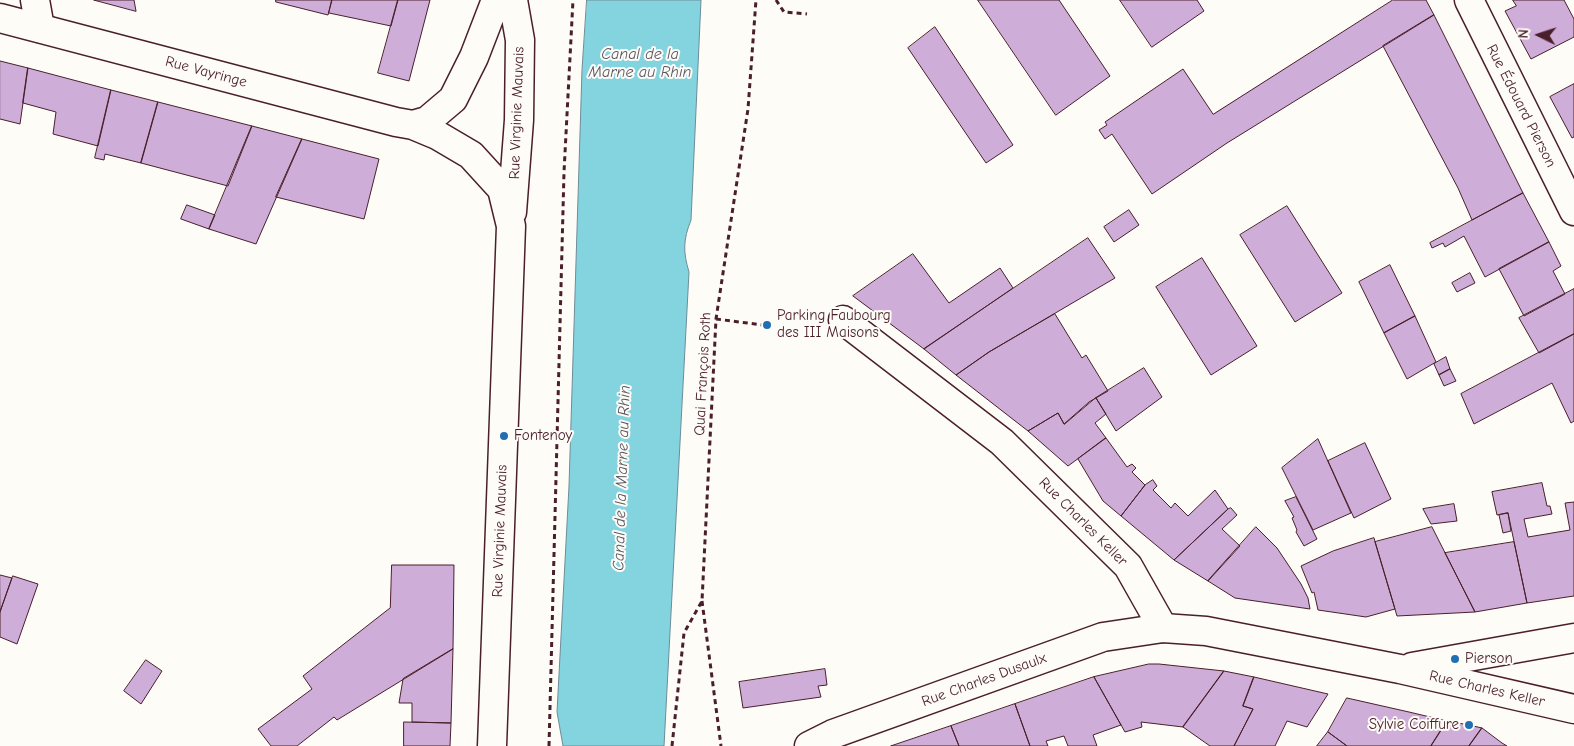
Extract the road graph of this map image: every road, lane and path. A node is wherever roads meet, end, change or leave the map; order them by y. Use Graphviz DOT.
graph roads {
  1 [pos="35,0"];
  2 [pos="496,0"];
  3 [pos="513,0"];
  4 [pos="572,0"];
  5 [pos="756,0"];
  6 [pos="776,0"];
  7 [pos="1469,0"];
  8 [pos="807,14"];
  9 [pos="0,18"];
  10 [pos="40,28"];
  11 [pos="413,125"];
  12 [pos="1574,211"];
  13 [pos="511,226"];
  14 [pos="716,319"];
  15 [pos="843,320"];
  16 [pos="771,326"];
  17 [pos="702,601"];
  18 [pos="1163,628"];
  19 [pos="1574,638"];
  20 [pos="1400,669"];
  21 [pos="1574,709"];
  22 [pos="492,746"];
  23 [pos="549,746"];
  24 [pos="672,746"];
  25 [pos="721,746"];
  26 [pos="809,746"];
  1 -- 10 [label="street"];
  2 -- 11 [label="street"];
  3 -- 13 [label="street, Rue Virginie Mauvais"];
  4 -- 23 [label="path"];
  5 -- 14 [label="path, Quai François Roth"];
  6 -- 8 [label="path"];
  7 -- 12 [label="street, Rue Édouard Pierson"];
  9 -- 10 [label="street, Rue Vayringe"];
  10 -- 11 [label="street, Rue Vayringe"];
  11 -- 13 [label="street, Rue Virginie Mauvais"];
  13 -- 22 [label="street, Rue Virginie Mauvais"];
  14 -- 16 [label="path"];
  14 -- 17 [label="path, Quai François Roth"];
  15 -- 18 [label="street, Rue Charles Keller"];
  17 -- 24 [label="path, Quai François Roth"];
  17 -- 25 [label="path"];
  18 -- 20 [label="street, Rue Charles Keller"];
  18 -- 26 [label="street, Rue Charles Dusaulx"];
  19 -- 20 [label="street, Rue Charles Keller"];
  20 -- 21 [label="street, Rue Charles Keller"];
}
